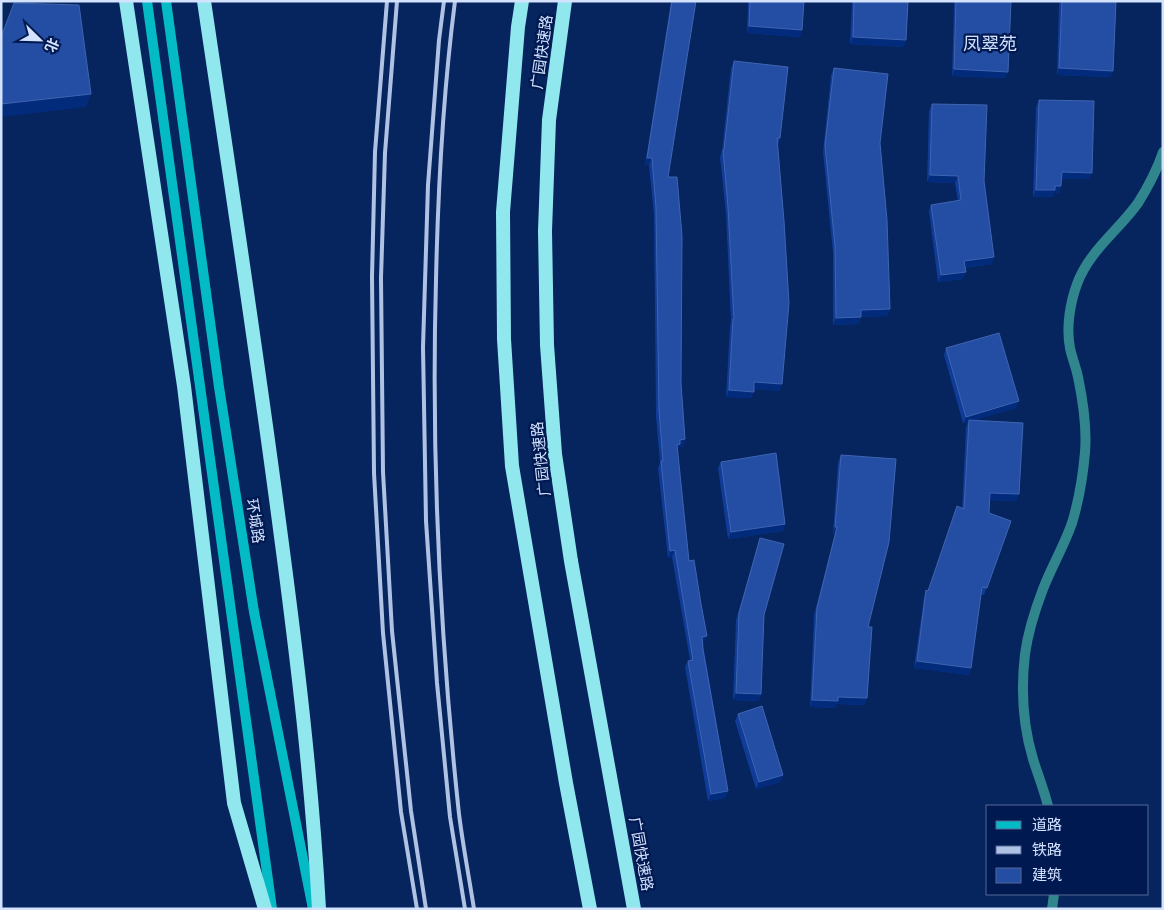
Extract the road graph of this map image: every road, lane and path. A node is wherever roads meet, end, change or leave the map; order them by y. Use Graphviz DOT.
graph roads {
  1 [pos="126,1"];
  2 [pos="147,1"];
  3 [pos="166,1"];
  4 [pos="204,1"];
  5 [pos="522,1"];
  6 [pos="566,1"];
  7 [pos="1163,152"];
  8 [pos="1048,805"];
  9 [pos="1054,895"];
  10 [pos="265,909"];
  11 [pos="272,909"];
  12 [pos="313,909"];
  13 [pos="319,909"];
  14 [pos="590,909"];
  15 [pos="634,909"];
  16 [pos="1052,909"];
  1 -- 10 [label="highway"];
  2 -- 11 [label="main road"];
  3 -- 12 [label="main road, 环城路"];
  4 -- 13 [label="highway"];
  5 -- 14 [label="highway, 广园快速路"];
  6 -- 15 [label="highway, 广园快速路"];
  7 -- 8 [label="street"];
  9 -- 16 [label="street"];
}
